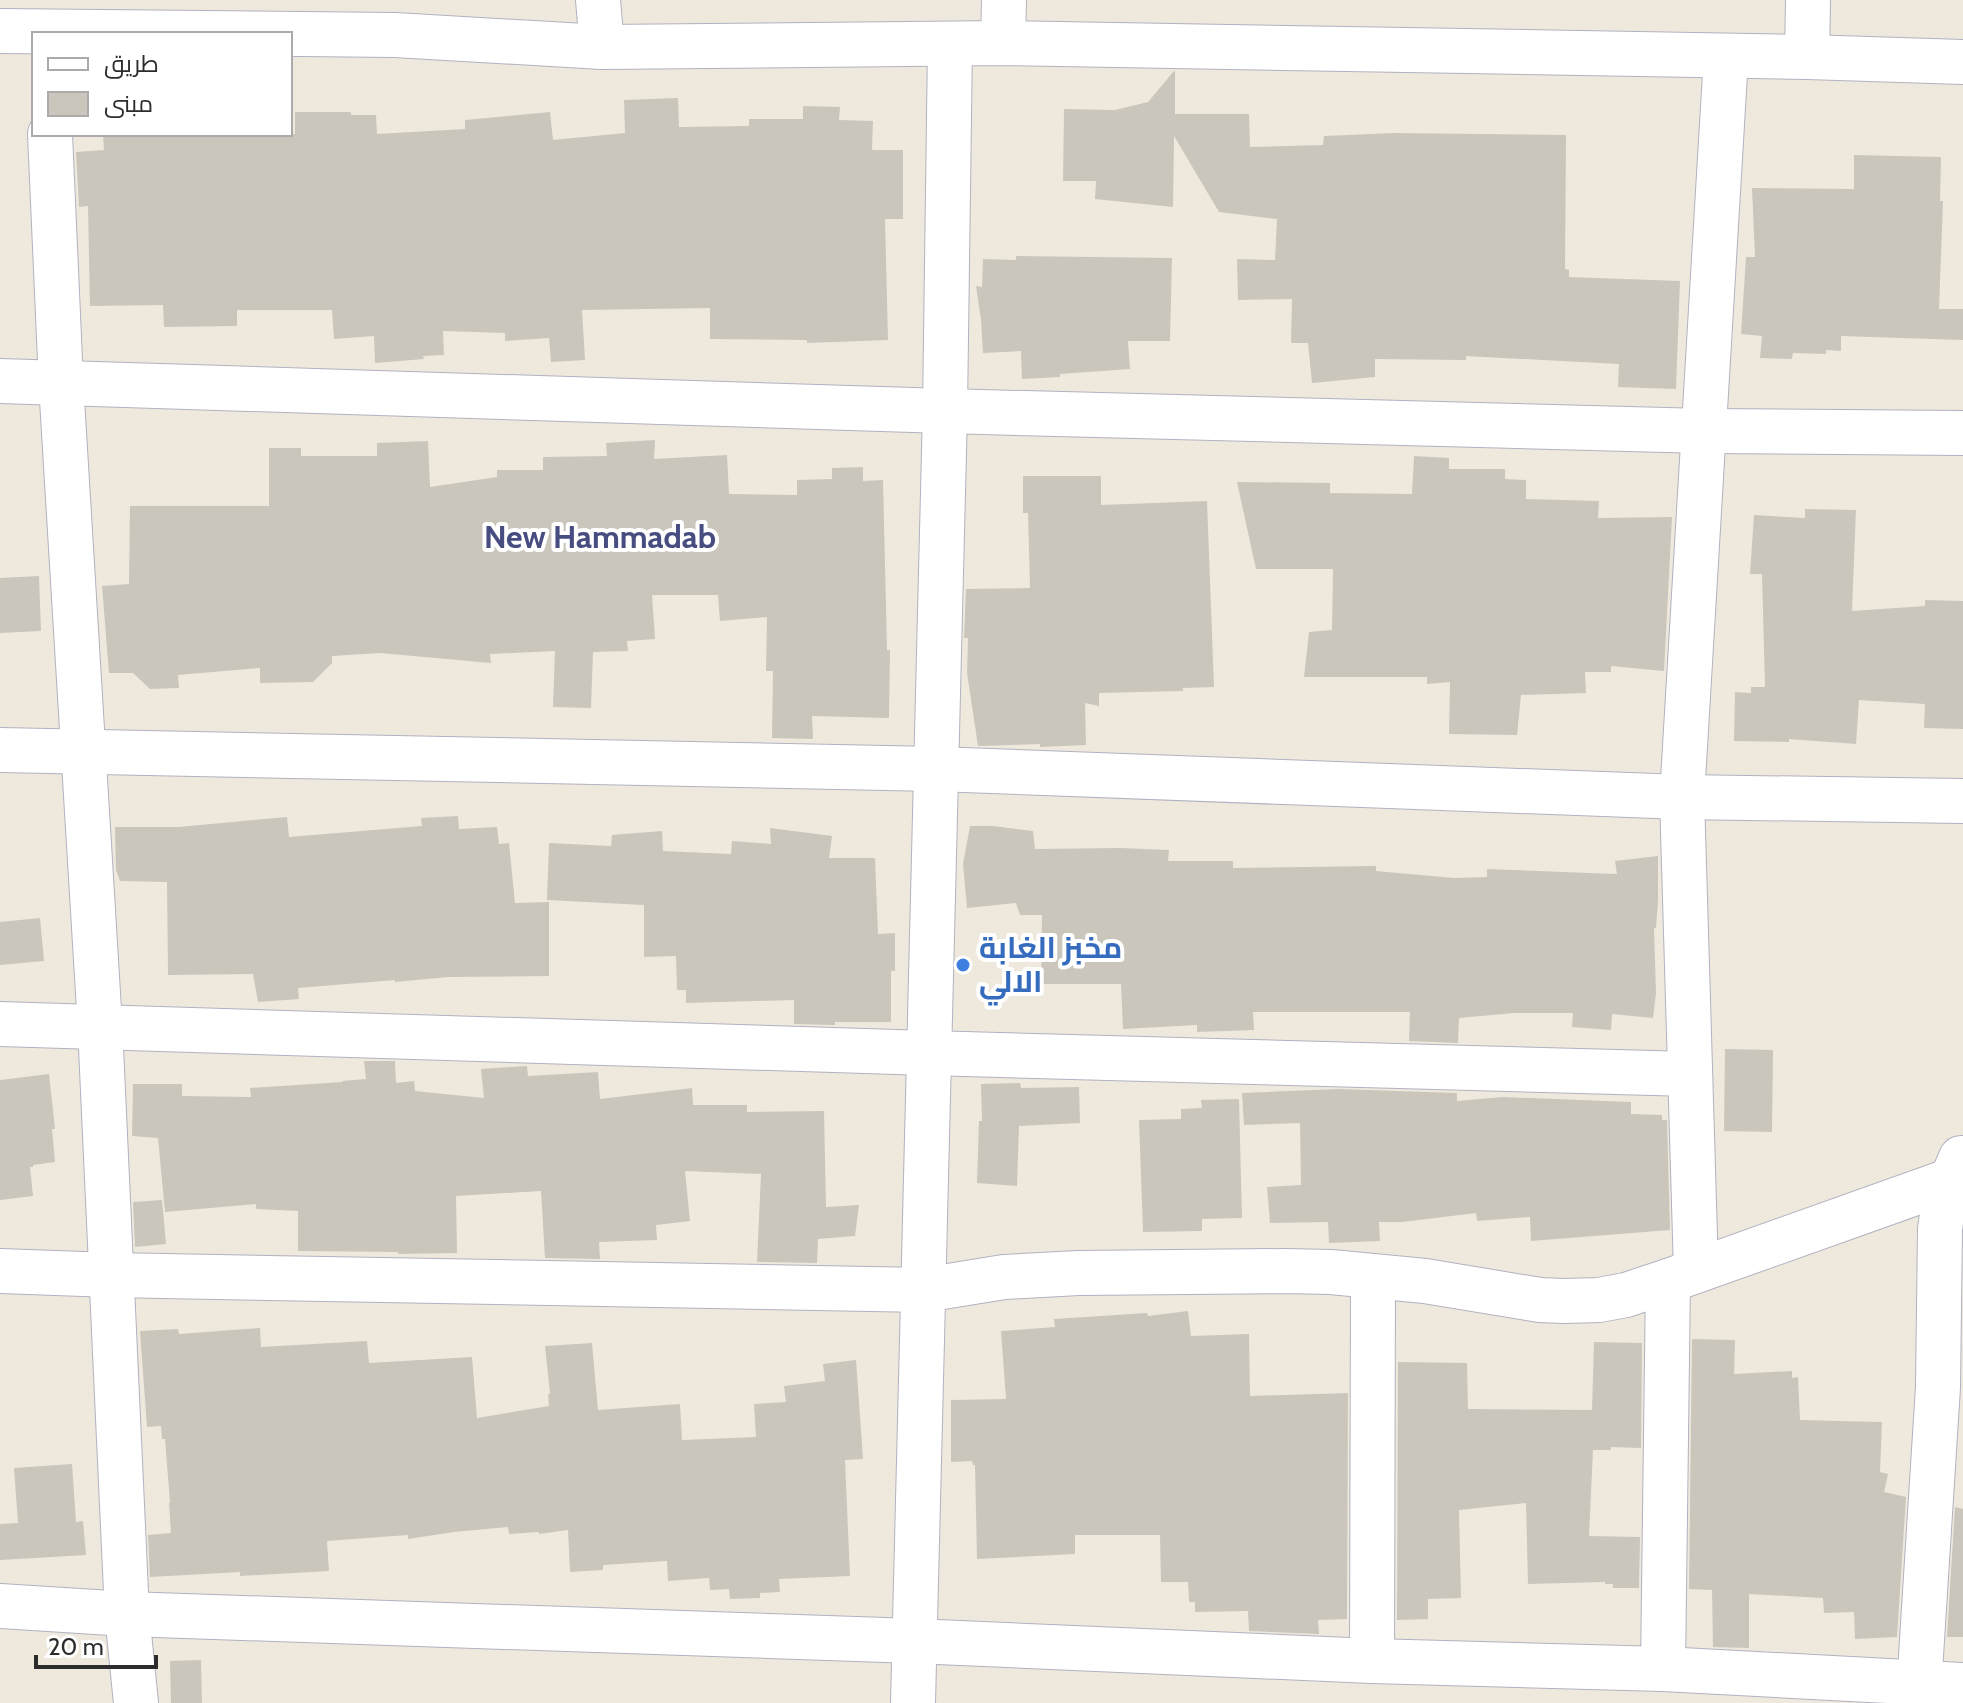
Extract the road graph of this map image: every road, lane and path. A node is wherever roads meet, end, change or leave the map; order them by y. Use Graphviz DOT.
graph roads {
  1 [pos="598,0"];
  2 [pos="1004,0"];
  3 [pos="1808,0"];
  4 [pos="395,18"];
  5 [pos="0,31"];
  6 [pos="45,32"];
  7 [pos="1003,43"];
  8 [pos="950,44"];
  9 [pos="602,47"];
  10 [pos="1726,57"];
  11 [pos="1807,57"];
  12 [pos="1963,62"];
  13 [pos="50,136"];
  14 [pos="0,381"];
  15 [pos="61,383"];
  16 [pos="945,411"];
  17 [pos="1704,431"];
  18 [pos="1963,433"];
  19 [pos="0,750"];
  20 [pos="84,752"];
  21 [pos="936,769"];
  22 [pos="1682,797"];
  23 [pos="1963,801"];
  24 [pos="0,1024"];
  25 [pos="100,1026"];
  26 [pos="928,1053"];
  27 [pos="1690,1074"];
  28 [pos="1959,1170"];
  29 [pos="0,1271"];
  30 [pos="111,1275"];
  31 [pos="1373,1276"];
  32 [pos="1682,1276"];
  33 [pos="924,1290"];
  34 [pos="0,1606"];
  35 [pos="127,1614"];
  36 [pos="914,1641"];
  37 [pos="1372,1661"];
  38 [pos="1663,1669"];
  39 [pos="1963,1685"];
  40 [pos="1919,1692"];
  41 [pos="136,1703"];
  42 [pos="913,1703"];
  1 -- 9 [label="street"];
  2 -- 7 [label="street"];
  3 -- 11 [label="street"];
  4 -- 6 [label="street"];
  4 -- 9 [label="street"];
  5 -- 6 [label="street"];
  7 -- 8 [label="street"];
  7 -- 10 [label="street"];
  8 -- 9 [label="street"];
  8 -- 16 [label="street"];
  10 -- 11 [label="street"];
  10 -- 17 [label="street"];
  11 -- 12 [label="street"];
  13 -- 15 [label="street"];
  14 -- 15 [label="street"];
  15 -- 16 [label="street"];
  15 -- 20 [label="street"];
  16 -- 17 [label="street"];
  16 -- 21 [label="street"];
  17 -- 18 [label="street"];
  17 -- 22 [label="street"];
  19 -- 20 [label="street"];
  20 -- 21 [label="street"];
  20 -- 25 [label="street"];
  21 -- 22 [label="street"];
  21 -- 26 [label="street"];
  22 -- 23 [label="street"];
  22 -- 27 [label="street"];
  24 -- 25 [label="street"];
  25 -- 26 [label="street"];
  25 -- 30 [label="street"];
  26 -- 27 [label="street"];
  26 -- 33 [label="street"];
  27 -- 32 [label="street"];
  28 -- 32 [label="street"];
  28 -- 40 [label="street"];
  29 -- 30 [label="street"];
  30 -- 33 [label="street"];
  30 -- 35 [label="street"];
  31 -- 32 [label="street"];
  31 -- 33 [label="street"];
  31 -- 37 [label="street"];
  32 -- 38 [label="street"];
  33 -- 36 [label="street"];
  34 -- 35 [label="street"];
  35 -- 36 [label="street"];
  35 -- 41 [label="street"];
  36 -- 37 [label="street"];
  36 -- 42 [label="street"];
  37 -- 38 [label="street"];
  38 -- 40 [label="street"];
  39 -- 40 [label="street"];
}
